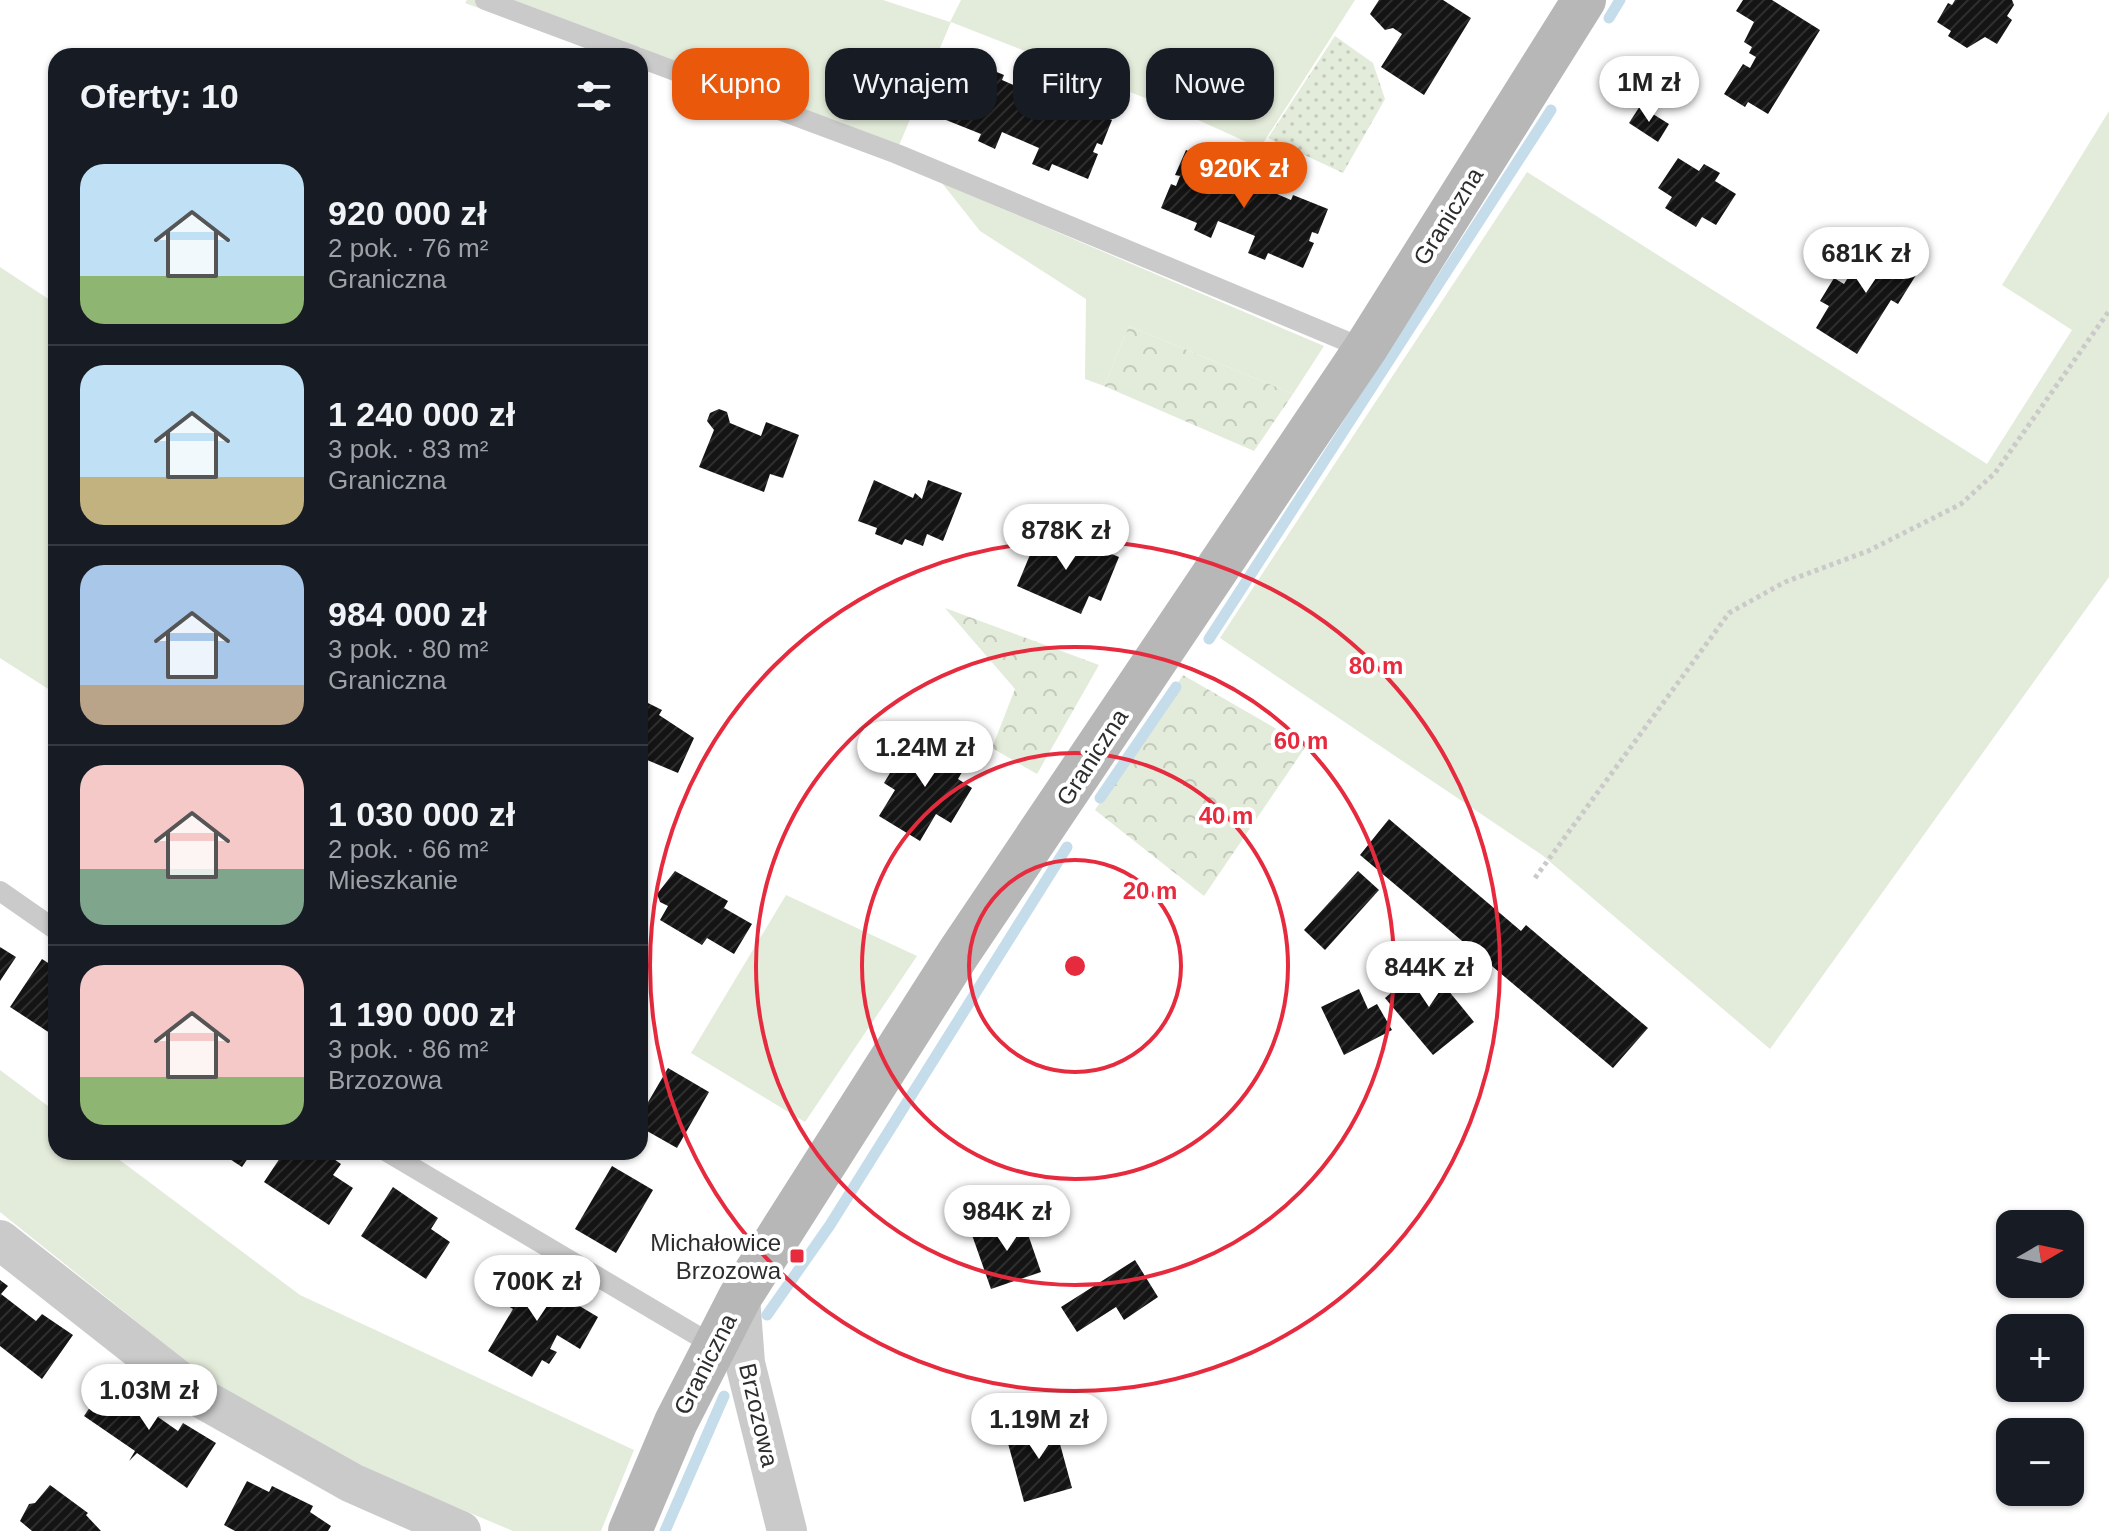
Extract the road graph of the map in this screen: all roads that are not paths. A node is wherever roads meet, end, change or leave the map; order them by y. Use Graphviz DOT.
graph roads {
  1 [pos="485,0"];
  2 [pos="1584,0"];
  3 [pos="614,48"];
  4 [pos="648,61"];
  5 [pos="1365,349"];
  6 [pos="0,891"];
  7 [pos="48,924"];
  8 [pos="401,1160"];
  9 [pos="0,1240"];
  10 [pos="740,1297"];
  11 [pos="713,1345"];
  12 [pos="461,1531"];
  13 [pos="630,1531"];
  14 [pos="787,1531"];
  1 -- 3 [label="lane"];
  2 -- 5 [label="street, Graniczna"];
  4 -- 5 [label="lane"];
  5 -- 10 [label="street, Graniczna"];
  6 -- 7 [label="lane"];
  8 -- 11 [label="lane"];
  9 -- 12 [label="street"];
  10 -- 11 [label="street, Graniczna"];
  10 -- 14 [label="street, Brzozowa"];
  11 -- 13 [label="street, Graniczna"];
}
